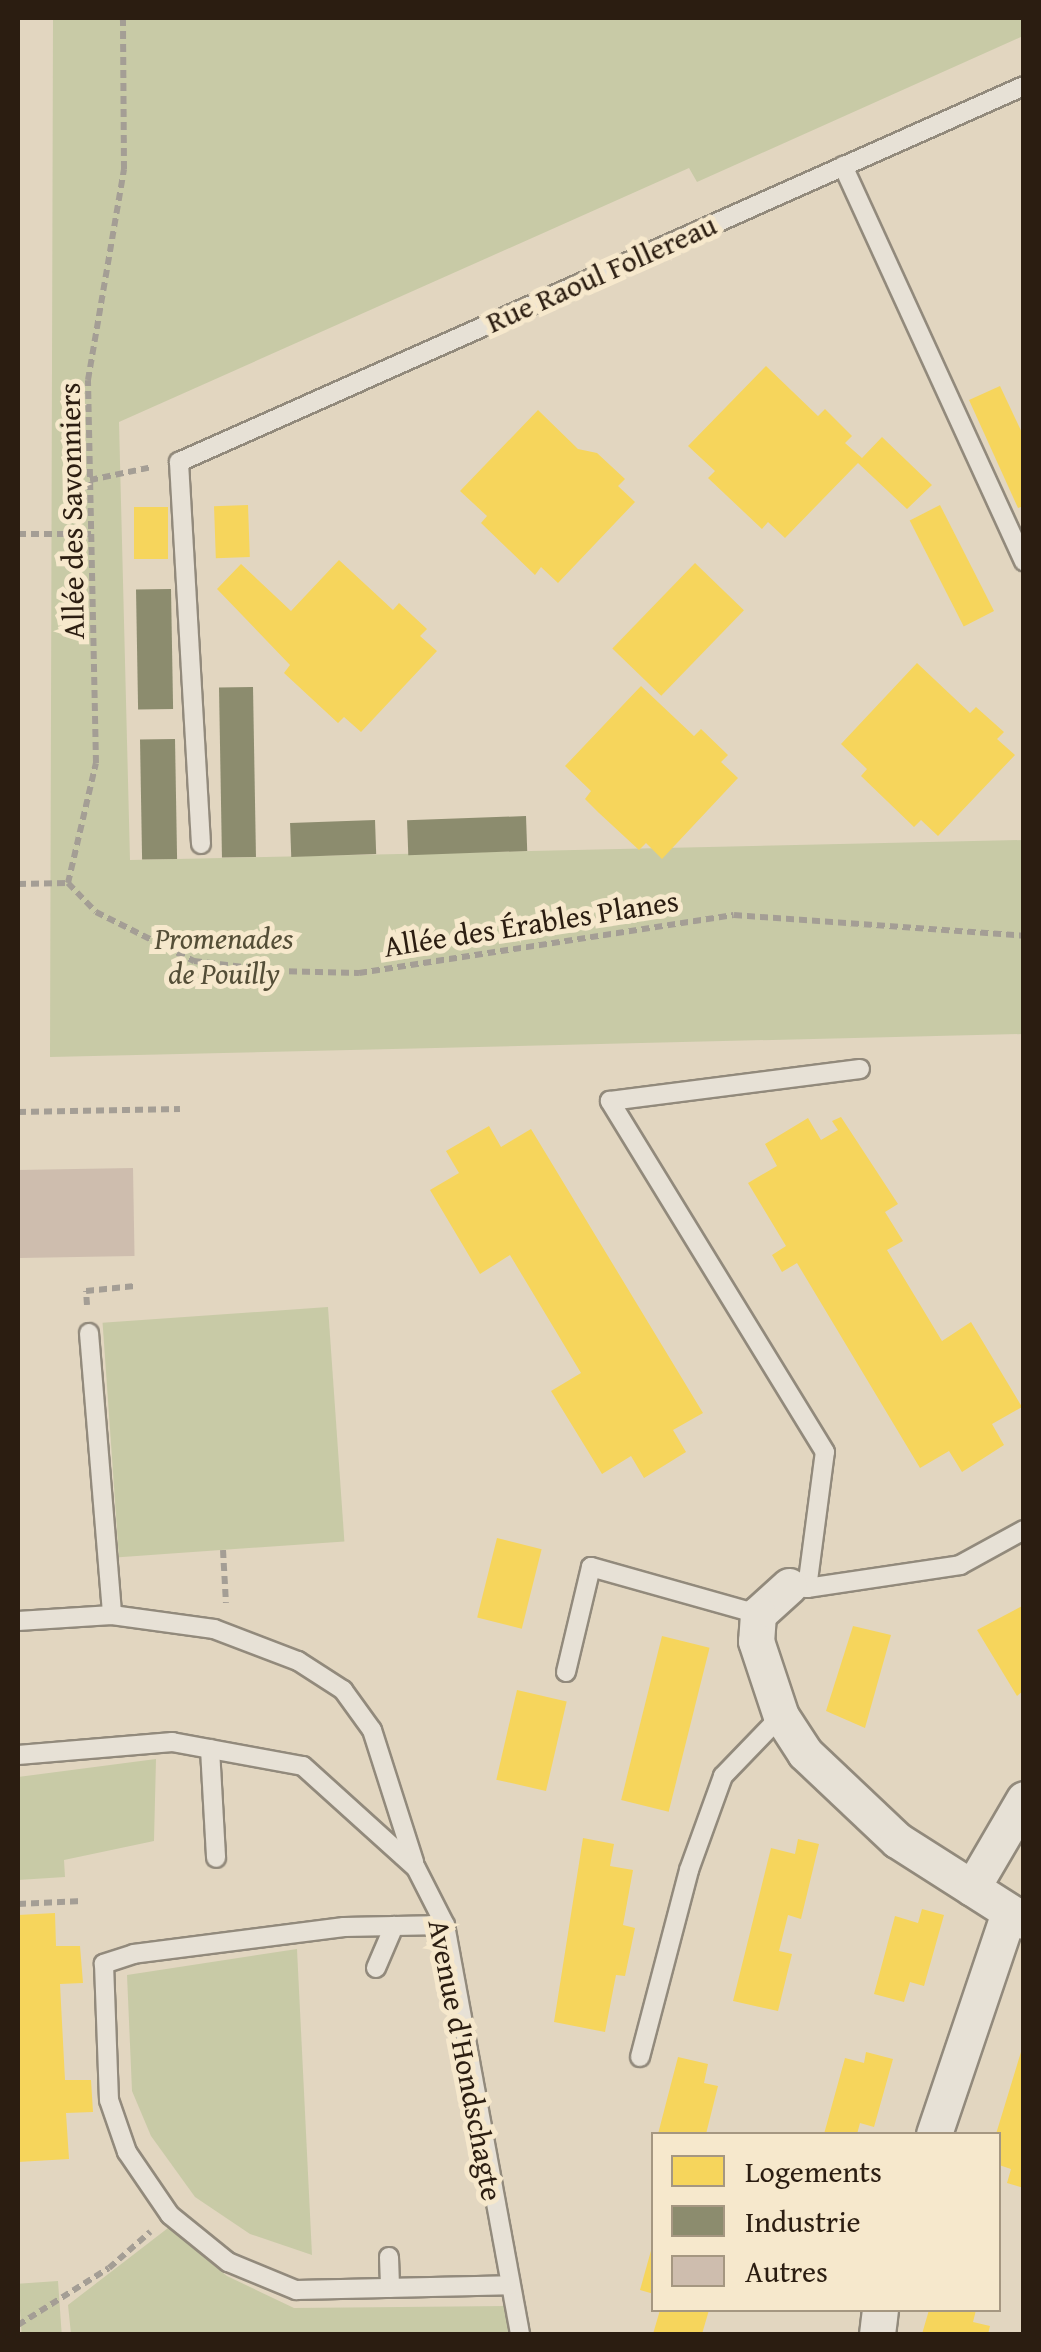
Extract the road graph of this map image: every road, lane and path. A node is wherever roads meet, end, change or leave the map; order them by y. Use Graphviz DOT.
graph roads {
  1 [pos="123,18"];
  2 [pos="1024,86"];
  3 [pos="844,166"];
  4 [pos="179,462"];
  5 [pos="90,480"];
  6 [pos="18,534"];
  7 [pos="91,534"];
  8 [pos="1024,562"];
  9 [pos="201,844"];
  10 [pos="18,884"];
  11 [pos="68,884"];
  12 [pos="1024,936"];
  13 [pos="860,1069"];
  14 [pos="180,1109"];
  15 [pos="18,1112"];
  16 [pos="136,1286"];
  17 [pos="86,1291"];
  18 [pos="89,1333"];
  19 [pos="1024,1530"];
  20 [pos="223,1550"];
  21 [pos="798,1587"];
  22 [pos="758,1614"];
  23 [pos="112,1616"];
  24 [pos="18,1621"];
  25 [pos="228,1634"];
  26 [pos="566,1672"];
  27 [pos="781,1716"];
  28 [pos="210,1749"];
  29 [pos="18,1755"];
  30 [pos="1024,1799"];
  31 [pos="216,1858"];
  32 [pos="416,1868"];
  33 [pos="972,1888"];
  34 [pos="82,1900"];
  35 [pos="18,1904"];
  36 [pos="1016,1917"];
  37 [pos="445,1925"];
  38 [pos="394,1926"];
  39 [pos="376,1968"];
  40 [pos="640,2057"];
  41 [pos="935,2132"];
  42 [pos="170,2215"];
  43 [pos="388,2257"];
  44 [pos="510,2285"];
  45 [pos="390,2288"];
  46 [pos="18,2326"];
  47 [pos="520,2334"];
  1 -- 5 [label="path, Allée des Savonniers"];
  2 -- 3 [label="lane, Rue Raoul Follereau"];
  3 -- 4 [label="lane, Rue Raoul Follereau"];
  3 -- 8 [label="lane"];
  4 -- 5 [label="path"];
  4 -- 9 [label="lane"];
  5 -- 7 [label="path, Allée des Savonniers"];
  6 -- 7 [label="path"];
  7 -- 11 [label="path, Allée des Savonniers"];
  10 -- 11 [label="path"];
  11 -- 12 [label="path, Allée des Érables Planes"];
  13 -- 21 [label="lane"];
  14 -- 15 [label="path"];
  16 -- 17 [label="path"];
  18 -- 23 [label="lane"];
  19 -- 21 [label="lane"];
  20 -- 25 [label="path"];
  21 -- 22 [label="street"];
  22 -- 26 [label="lane"];
  22 -- 27 [label="street"];
  23 -- 24 [label="lane"];
  23 -- 25 [label="lane"];
  25 -- 32 [label="lane"];
  27 -- 33 [label="street"];
  27 -- 40 [label="lane"];
  28 -- 29 [label="lane, Avenue d'Hondschagte"];
  28 -- 31 [label="lane"];
  28 -- 32 [label="lane, Avenue d'Hondschagte"];
  30 -- 33 [label="street"];
  32 -- 37 [label="lane, Avenue d'Hondschagte"];
  33 -- 36 [label="street"];
  34 -- 35 [label="path"];
  36 -- 41 [label="street"];
  37 -- 38 [label="lane"];
  37 -- 44 [label="lane, Avenue d'Hondschagte"];
  38 -- 39 [label="lane"];
  38 -- 42 [label="lane"];
  42 -- 45 [label="lane"];
  42 -- 46 [label="path"];
  43 -- 45 [label="lane"];
  44 -- 45 [label="lane"];
  44 -- 47 [label="lane, Avenue d'Hondschagte"];
}
